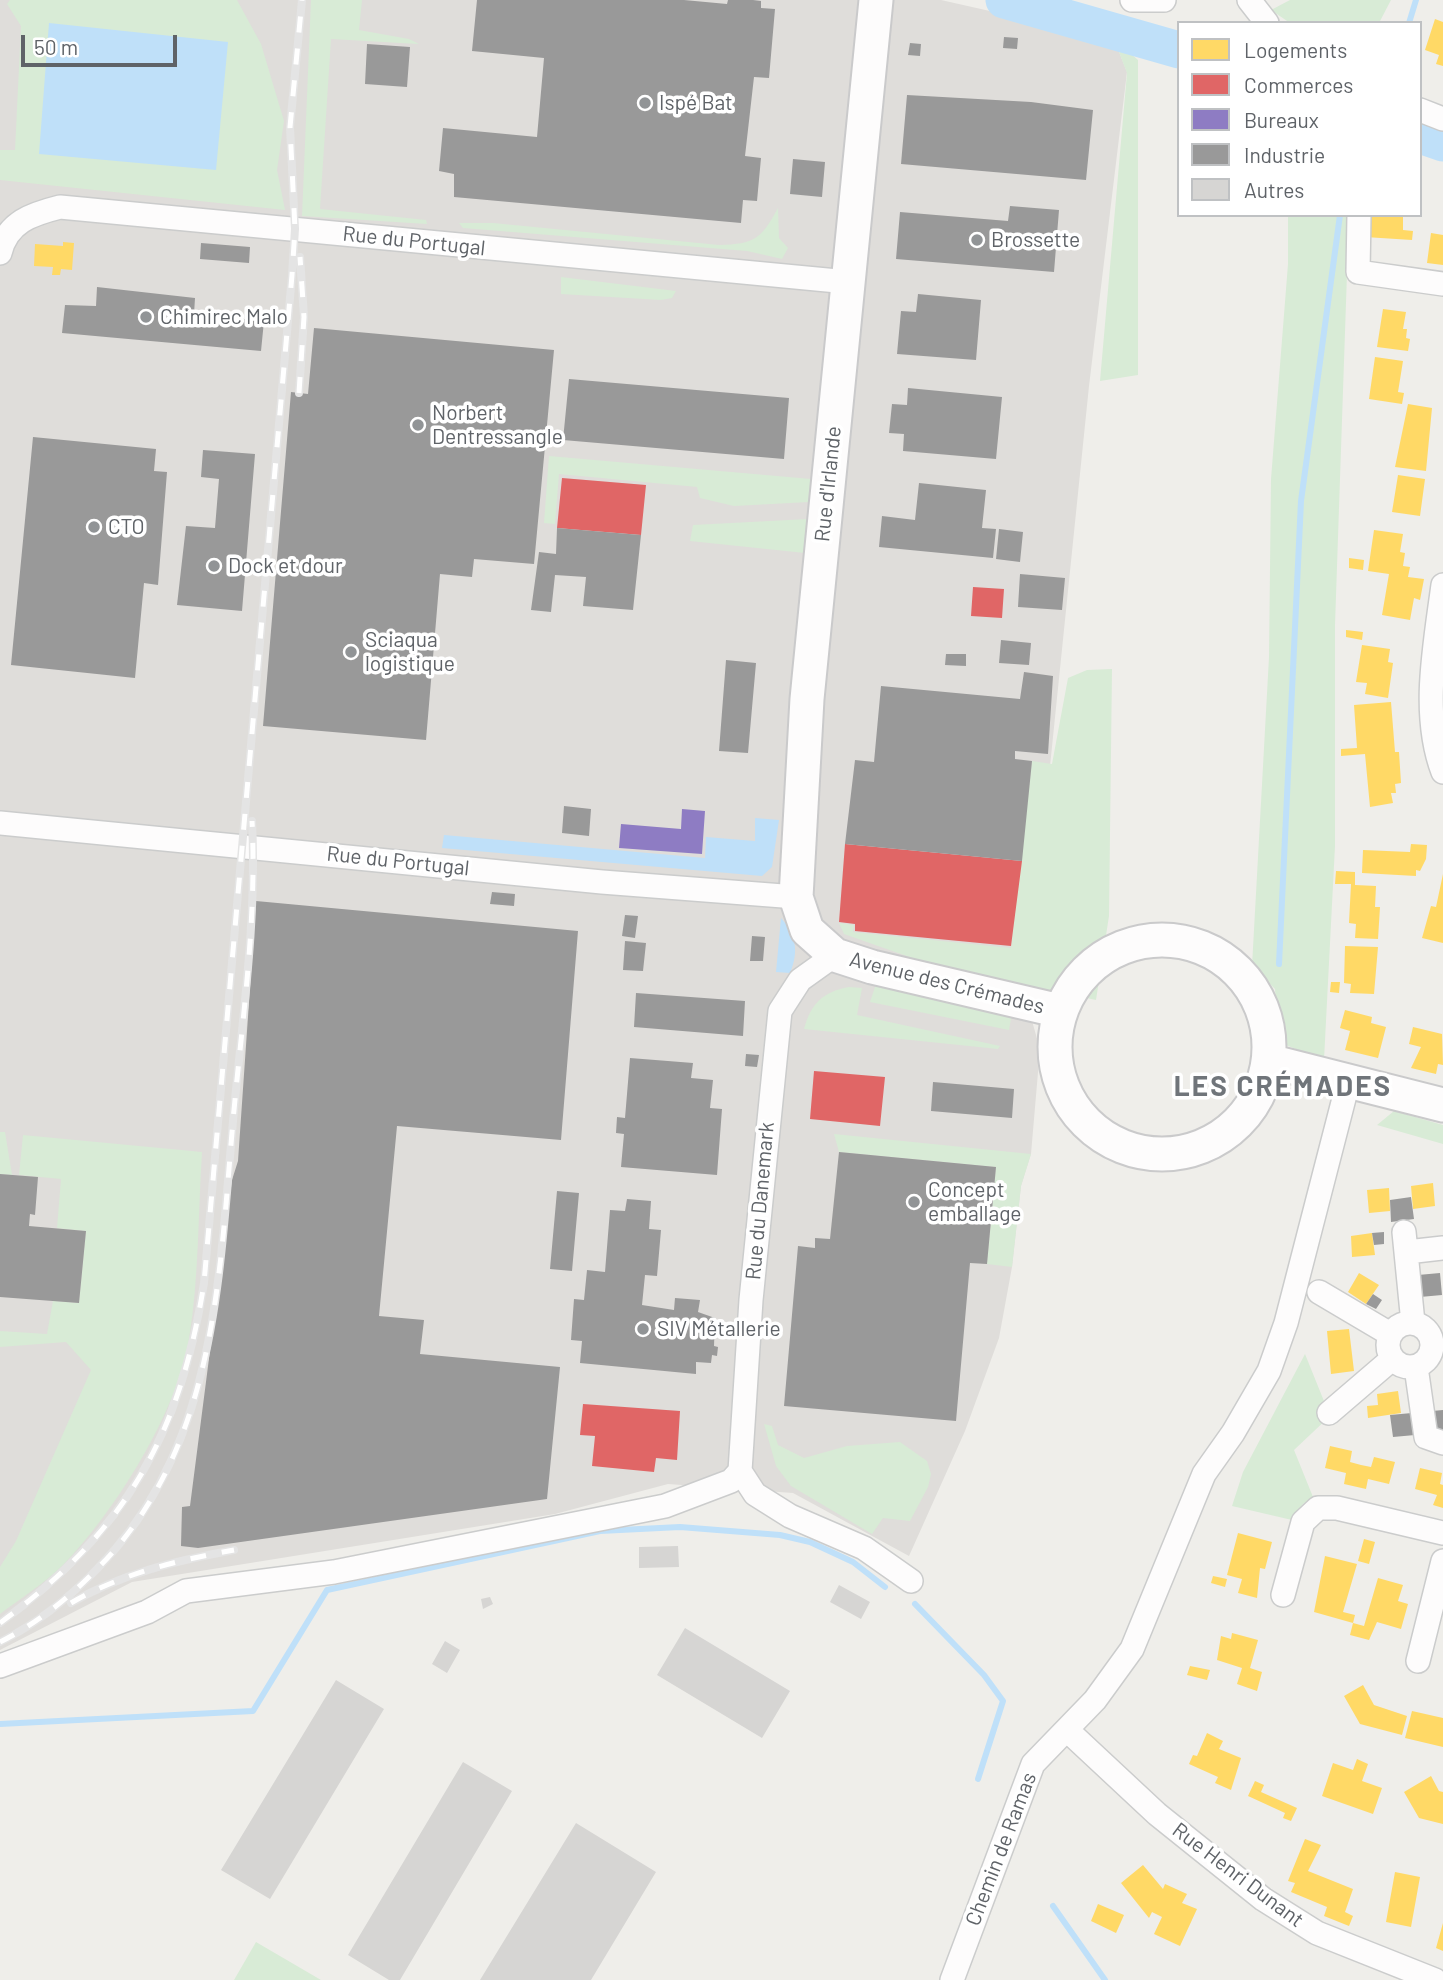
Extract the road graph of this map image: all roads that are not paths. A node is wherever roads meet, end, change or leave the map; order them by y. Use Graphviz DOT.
graph roads {
  1 [pos="876,0"];
  2 [pos="1132,0"];
  3 [pos="1164,0"];
  4 [pos="1249,0"];
  5 [pos="1265,21"];
  6 [pos="1422,111"];
  7 [pos="1443,119"];
  8 [pos="1359,217"];
  9 [pos="0,253"];
  10 [pos="848,282"];
  11 [pos="1443,285"];
  12 [pos="1443,585"];
  13 [pos="1438,661"];
  14 [pos="1443,772"];
  15 [pos="0,823"];
  16 [pos="796,897"];
  17 [pos="835,955"];
  18 [pos="1060,1011"];
  19 [pos="1269,1061"];
  20 [pos="1349,1079"];
  21 [pos="1443,1105"];
  22 [pos="1443,1248"];
  23 [pos="1319,1292"];
  24 [pos="1413,1323"];
  25 [pos="1390,1334"];
  26 [pos="1438,1341"];
  27 [pos="1392,1359"];
  28 [pos="1416,1367"];
  29 [pos="1329,1413"];
  30 [pos="1443,1443"];
  31 [pos="740,1471"];
  32 [pos="1443,1533"];
  33 [pos="1443,1561"];
  34 [pos="911,1581"];
  35 [pos="1283,1595"];
  36 [pos="1418,1661"];
  37 [pos="0,1666"];
  38 [pos="1067,1730"];
  39 [pos="952,1980"];
  40 [pos="1435,1980"];
  1 -- 10 [label="street, Rue d'Irlande"];
  2 -- 3 [label="street"];
  4 -- 5 [label="street"];
  6 -- 7 [label="street"];
  8 -- 11 [label="street"];
  9 -- 10 [label="street, Rue du Portugal"];
  10 -- 16 [label="street, Rue d'Irlande"];
  12 -- 13 [label="street"];
  13 -- 14 [label="street"];
  15 -- 16 [label="street, Rue du Portugal"];
  16 -- 17 [label="street, Rue d'Irlande"];
  17 -- 18 [label="street, Avenue des Crémades"];
  17 -- 31 [label="street, Rue du Danemark"];
  18 -- 19 [label="street, Avenue des Crémades"];
  18 -- 19 [label="street, Avenue des Crémades"];
  19 -- 20 [label="street"];
  20 -- 21 [label="street"];
  20 -- 38 [label="street, Chemin de Ramas"];
  22 -- 24 [label="street"];
  23 -- 25 [label="street"];
  24 -- 25 [label="street"];
  24 -- 26 [label="street"];
  25 -- 27 [label="street"];
  26 -- 28 [label="street"];
  27 -- 28 [label="street"];
  27 -- 29 [label="street"];
  28 -- 30 [label="street"];
  31 -- 34 [label="street"];
  31 -- 37 [label="street"];
  32 -- 35 [label="street"];
  33 -- 36 [label="street"];
  38 -- 39 [label="street, Chemin de Ramas"];
  38 -- 40 [label="street, Rue Henri Dunant"];
}
